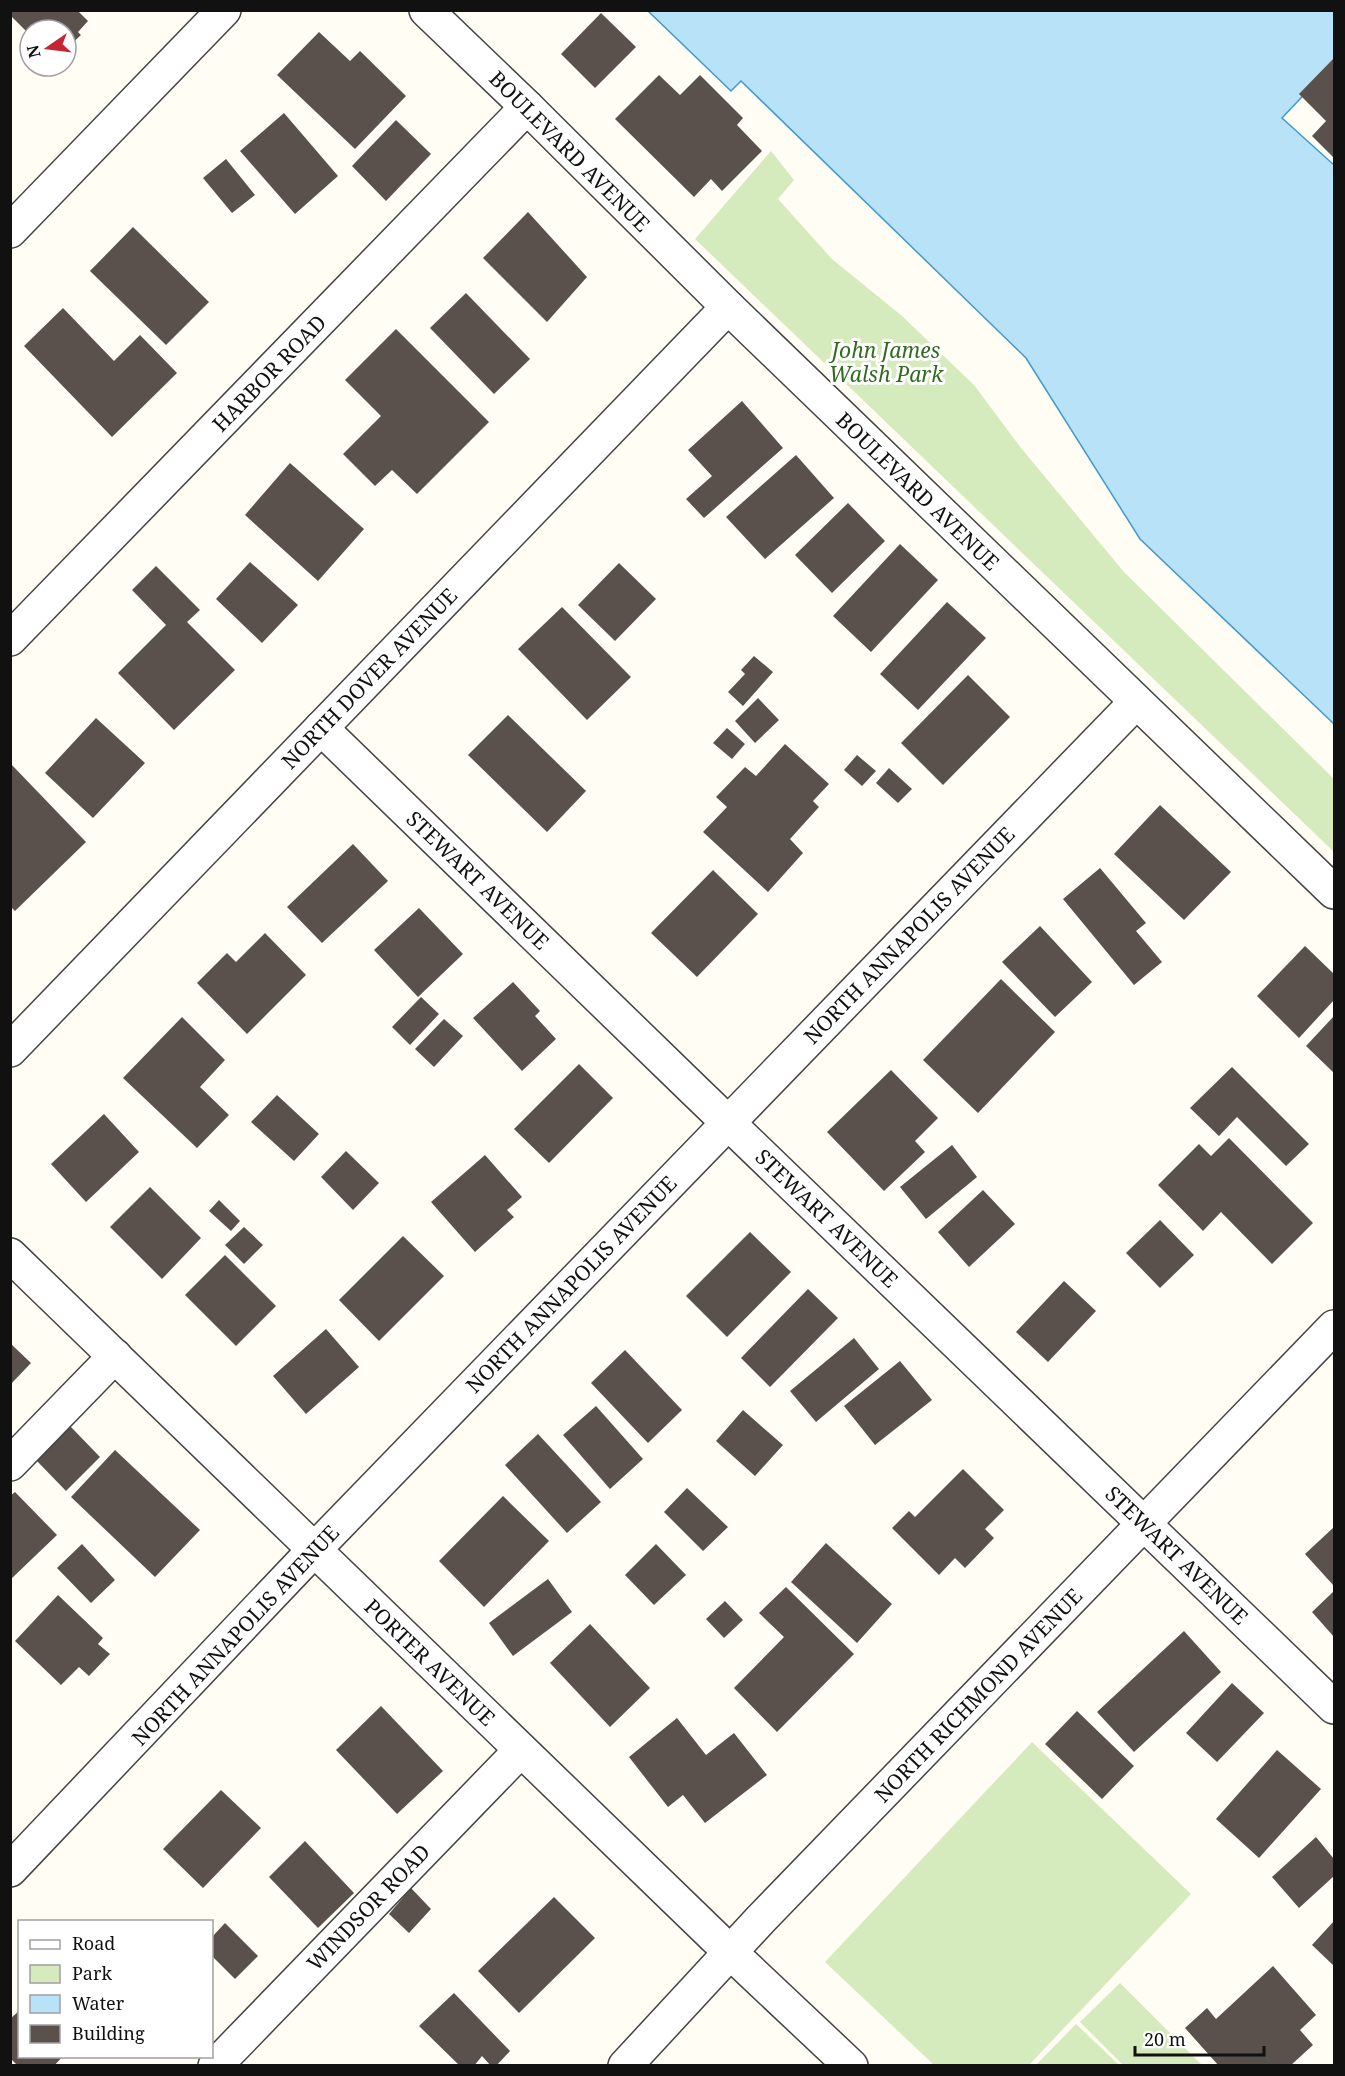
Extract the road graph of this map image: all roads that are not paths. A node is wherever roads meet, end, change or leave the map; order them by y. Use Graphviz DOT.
graph roads {
  1 [pos="224,10"];
  2 [pos="426,10"];
  3 [pos="527,107"];
  4 [pos="10,231"];
  5 [pos="728,307"];
  6 [pos="10,639"];
  7 [pos="1136,702"];
  8 [pos="321,728"];
  9 [pos="1335,892"];
  10 [pos="10,1050"];
  11 [pos="728,1123"];
  12 [pos="10,1256"];
  13 [pos="1335,1327"];
  14 [pos="115,1356"];
  15 [pos="10,1464"];
  16 [pos="1144,1524"];
  17 [pos="314,1550"];
  18 [pos="1335,1707"];
  19 [pos="521,1750"];
  20 [pos="10,1870"];
  21 [pos="730,1952"];
  22 [pos="215,2066"];
  23 [pos="624,2066"];
  24 [pos="851,2066"];
  1 -- 4 [label="street"];
  2 -- 3 [label="street, BOULEVARD AVENUE"];
  3 -- 5 [label="street, BOULEVARD AVENUE"];
  3 -- 6 [label="street, HARBOR ROAD"];
  5 -- 7 [label="street, BOULEVARD AVENUE"];
  5 -- 8 [label="street, NORTH DOVER AVENUE"];
  7 -- 9 [label="street, BOULEVARD AVENUE"];
  7 -- 11 [label="street, NORTH ANNAPOLIS AVENUE"];
  8 -- 10 [label="street, NORTH DOVER AVENUE"];
  8 -- 11 [label="street, STEWART AVENUE"];
  11 -- 16 [label="street, STEWART AVENUE"];
  11 -- 17 [label="street, NORTH ANNAPOLIS AVENUE"];
  12 -- 14 [label="street, PORTER AVENUE"];
  13 -- 16 [label="street, NORTH RICHMOND AVENUE"];
  14 -- 15 [label="street"];
  14 -- 17 [label="street, PORTER AVENUE"];
  16 -- 18 [label="street, STEWART AVENUE"];
  16 -- 21 [label="street, NORTH RICHMOND AVENUE"];
  17 -- 19 [label="street, PORTER AVENUE"];
  17 -- 20 [label="street, NORTH ANNAPOLIS AVENUE"];
  19 -- 21 [label="street, PORTER AVENUE"];
  19 -- 22 [label="street, WINDSOR ROAD"];
  21 -- 23 [label="street, NORTH RICHMOND AVENUE"];
  21 -- 24 [label="street, PORTER AVENUE"];
}
